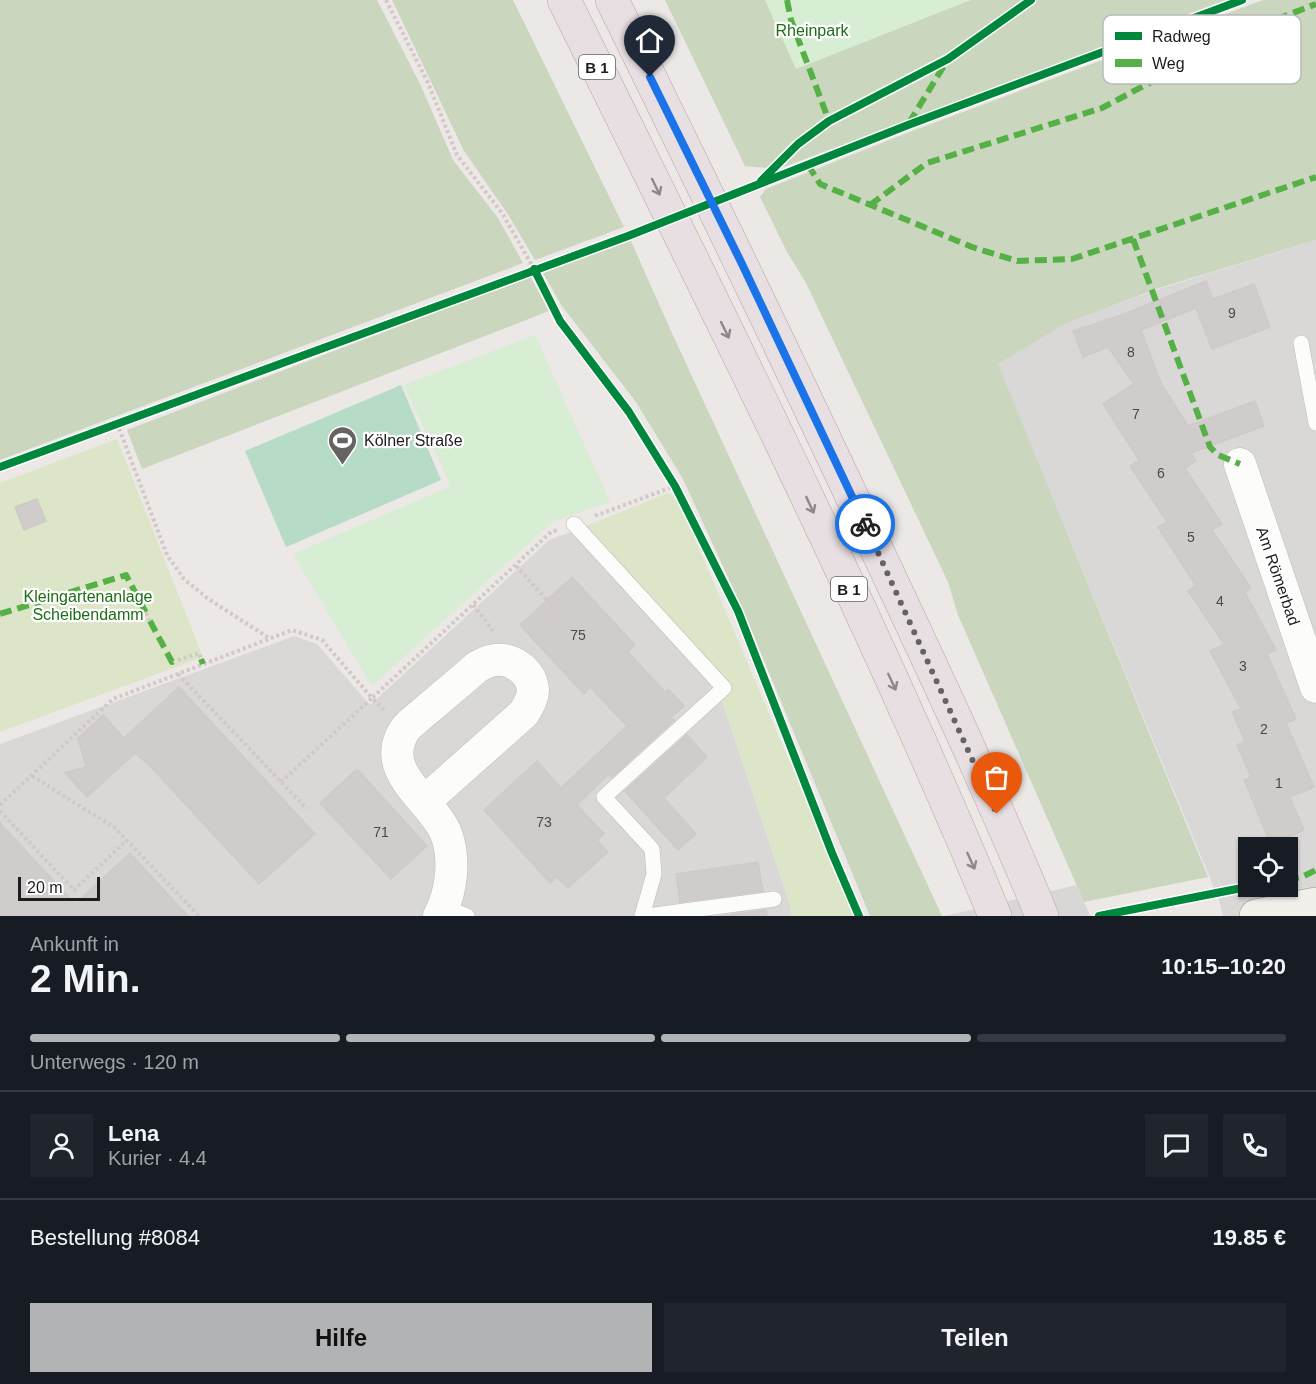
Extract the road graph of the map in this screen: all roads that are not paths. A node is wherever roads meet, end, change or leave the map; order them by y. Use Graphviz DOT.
graph roads {
  1 [pos="564,0"];
  2 [pos="612,0"];
  3 [pos="1301,343"];
  4 [pos="1316,423"];
  5 [pos="1240,464"];
  6 [pos="574,524"];
  7 [pos="1316,687"];
  8 [pos="424,802"];
  9 [pos="774,899"];
  10 [pos="1316,904"];
  11 [pos="1037,906"];
  12 [pos="993,910"];
  13 [pos="450,913"];
  14 [pos="642,916"];
  15 [pos="647,916"];
  16 [pos="1256,916"];
  1 -- 12 [label="highway, B 1, one-way"];
  2 -- 11 [label="highway, B 1"];
  3 -- 4 [label="lane"];
  5 -- 7 [label="street, Am Römerbad"];
  6 -- 14 [label="lane"];
  8 -- 8 [label="street"];
  8 -- 13 [label="street"];
  9 -- 15 [label="lane"];
  10 -- 16 [label="main road"];
}
